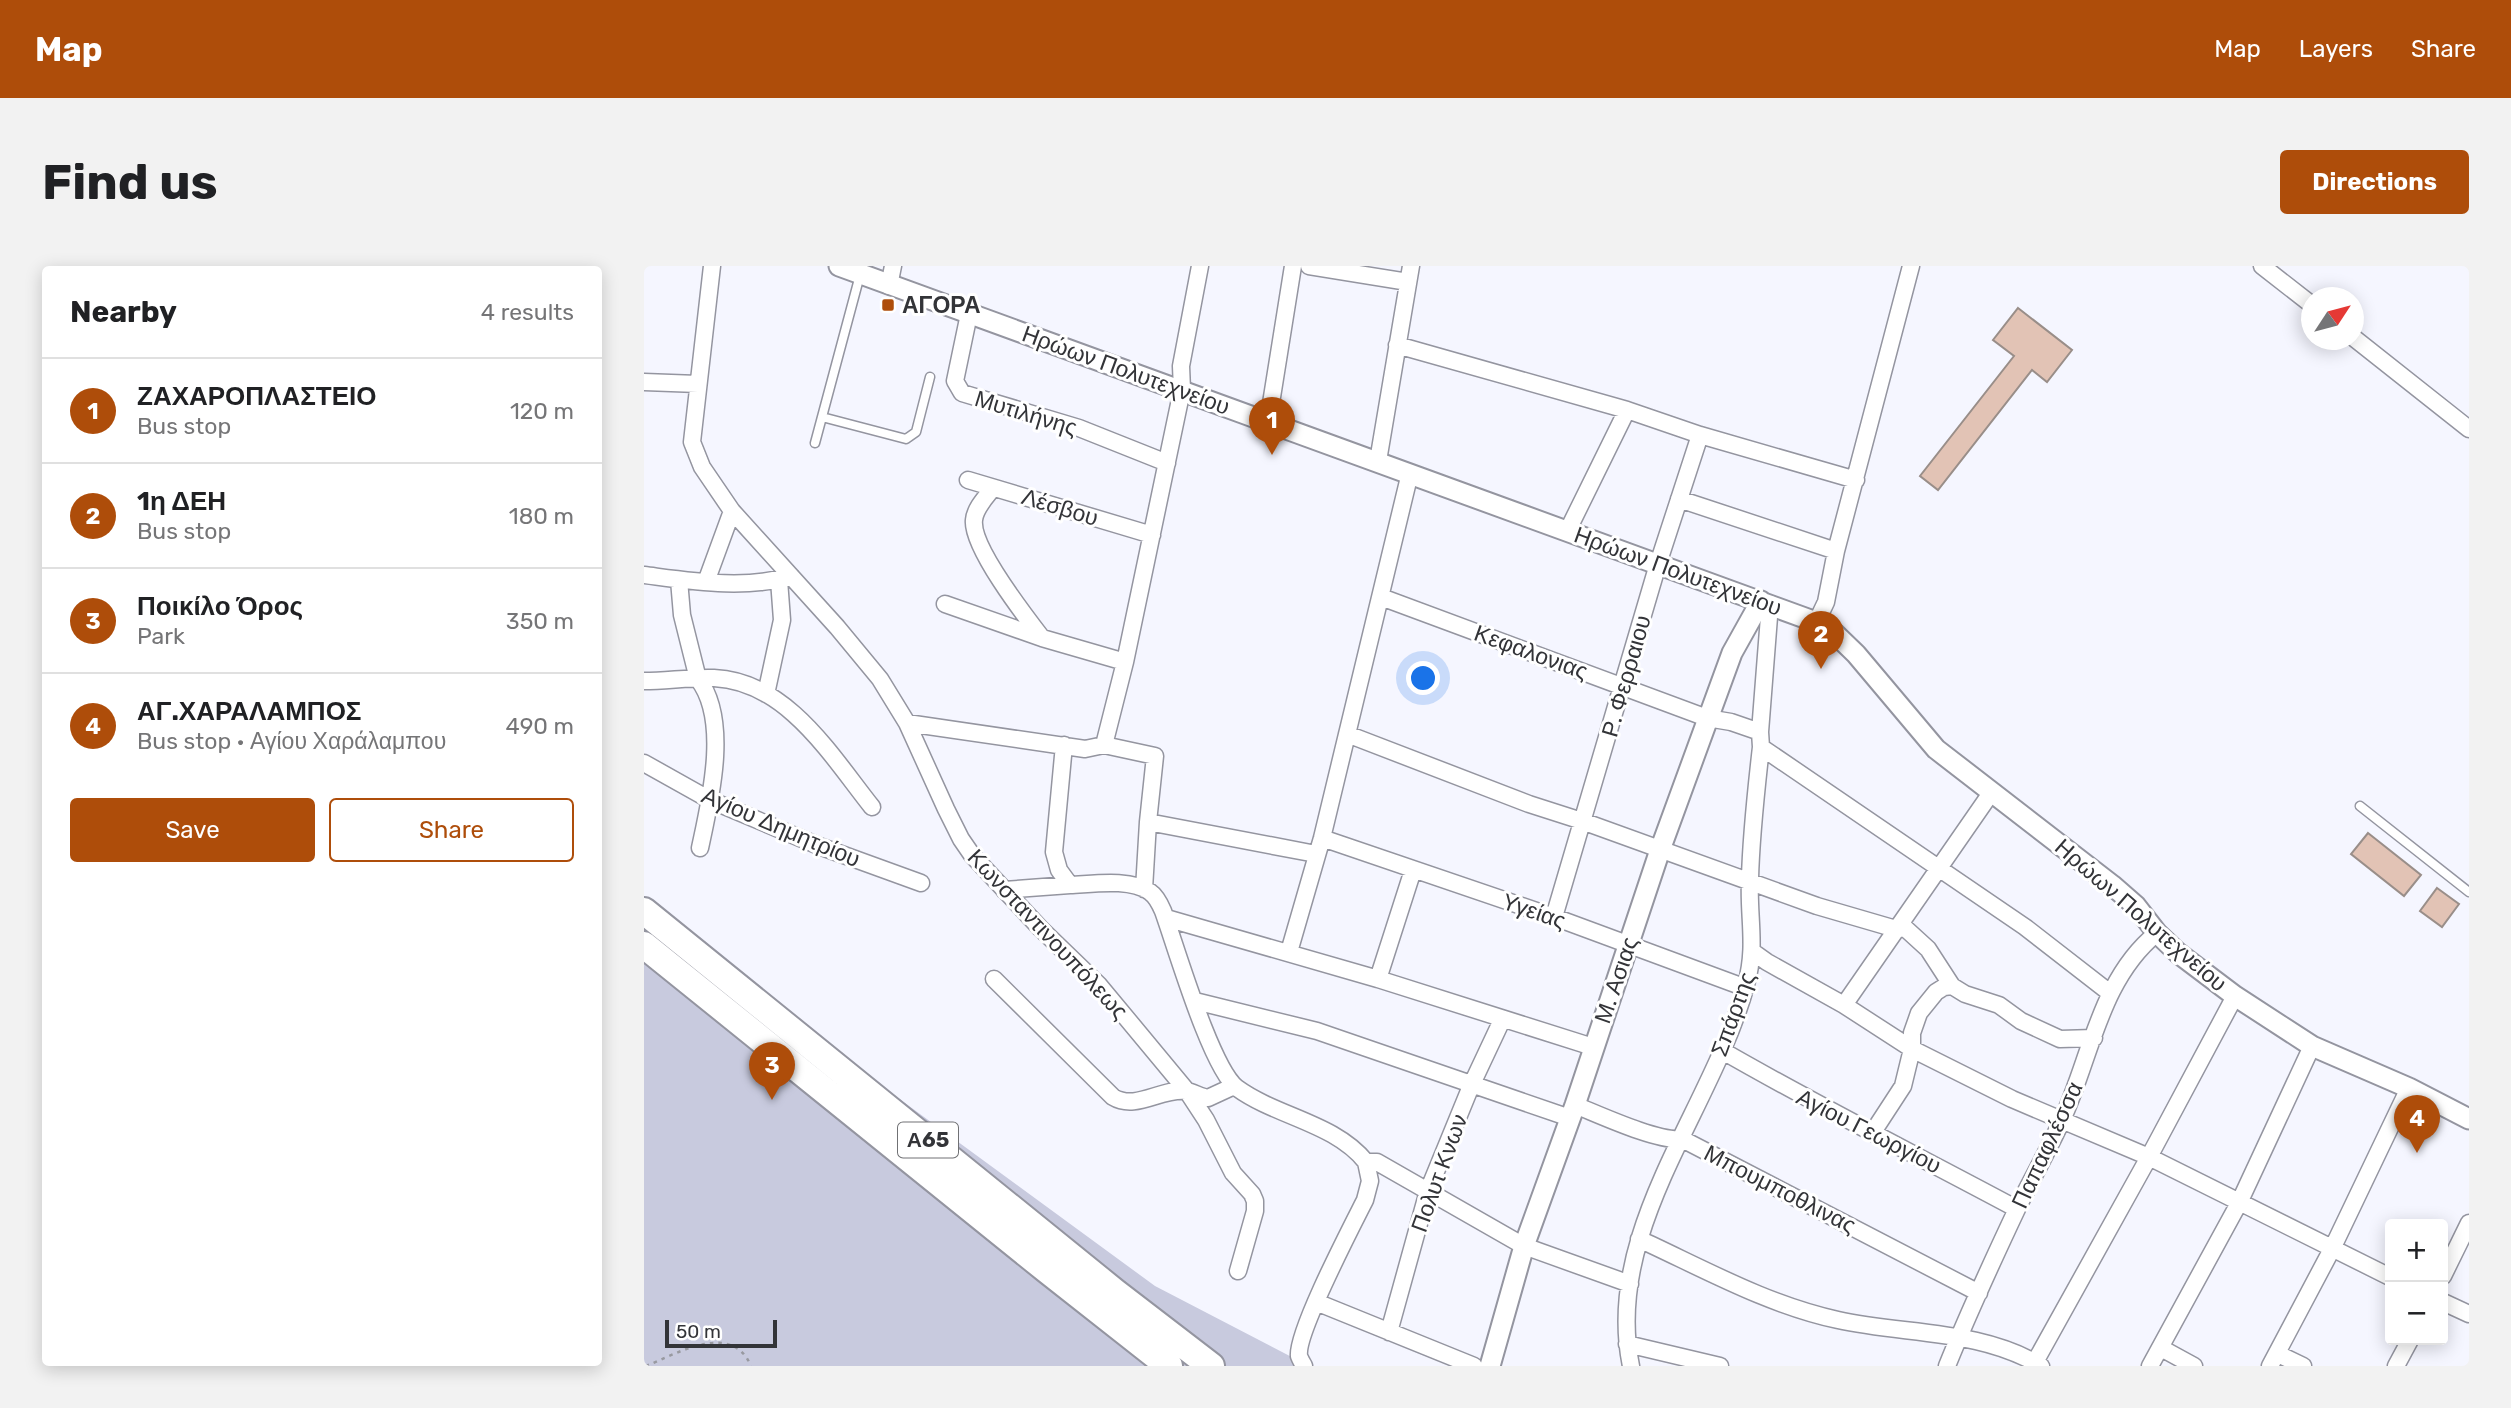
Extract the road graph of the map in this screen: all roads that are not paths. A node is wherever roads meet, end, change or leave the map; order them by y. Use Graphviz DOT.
graph roads {
  1 [pos="712,266"];
  2 [pos="839,266"];
  3 [pos="893,266"];
  4 [pos="1200,266"];
  5 [pos="1293,266"];
  6 [pos="1309,266"];
  7 [pos="1911,266"];
  8 [pos="2262,266"];
  9 [pos="1409,274"];
  10 [pos="860,275"];
  11 [pos="889,286"];
  12 [pos="2301,296"];
  13 [pos="968,314"];
  14 [pos="1397,345"];
  15 [pos="2364,346"];
  16 [pos="930,377"];
  17 [pos="644,382"];
  18 [pos="698,384"];
  19 [pos="1182,390"];
  20 [pos="1627,410"];
  21 [pos="822,417"];
  22 [pos="1268,422"];
  23 [pos="2469,429"];
  24 [pos="1700,435"];
  25 [pos="815,443"];
  26 [pos="1377,461"];
  27 [pos="1167,463"];
  28 [pos="1410,473"];
  29 [pos="968,480"];
  30 [pos="1856,480"];
  31 [pos="993,488"];
  32 [pos="1679,499"];
  33 [pos="732,511"];
  34 [pos="1568,530"];
  35 [pos="1152,535"];
  36 [pos="1836,551"];
  37 [pos="1658,564"];
  38 [pos="644,575"];
  39 [pos="785,578"];
  40 [pos="679,580"];
  41 [pos="705,582"];
  42 [pos="1381,597"];
  43 [pos="1766,602"];
  44 [pos="945,604"];
  45 [pos="1817,621"];
  46 [pos="1042,638"];
  47 [pos="1125,662"];
  48 [pos="698,679"];
  49 [pos="644,681"];
  50 [pos="1624,686"];
  51 [pos="766,694"];
  52 [pos="1707,718"];
  53 [pos="907,723"];
  54 [pos="1347,734"];
  55 [pos="1761,739"];
  56 [pos="1064,745"];
  57 [pos="1104,745"];
  58 [pos="644,763"];
  59 [pos="1991,793"];
  60 [pos="710,800"];
  61 [pos="2360,806"];
  62 [pos="872,807"];
  63 [pos="1582,821"];
  64 [pos="1148,822"];
  65 [pos="1322,838"];
  66 [pos="700,848"];
  67 [pos="1660,850"];
  68 [pos="1316,855"];
  69 [pos="1939,869"];
  70 [pos="1413,870"];
  71 [pos="1749,881"];
  72 [pos="921,883"];
  73 [pos="1070,885"];
  74 [pos="1144,889"];
  75 [pos="1004,890"];
  76 [pos="2469,892"];
  77 [pos="644,911"];
  78 [pos="1554,917"];
  79 [pos="1166,918"];
  80 [pos="1896,929"];
  81 [pos="2157,933"];
  82 [pos="644,945"];
  83 [pos="1628,946"];
  84 [pos="1289,952"];
  85 [pos="1754,952"];
  86 [pos="994,979"];
  87 [pos="1378,979"];
  88 [pos="1952,986"];
  89 [pos="1746,988"];
  90 [pos="2110,992"];
  91 [pos="2235,996"];
  92 [pos="1195,1001"];
  93 [pos="1844,1005"];
  94 [pos="1502,1020"];
  95 [pos="2094,1038"];
  96 [pos="2312,1046"];
  97 [pos="1593,1047"];
  98 [pos="1912,1049"];
  99 [pos="1721,1051"];
  100 [pos="1234,1086"];
  101 [pos="1471,1086"];
  102 [pos="2409,1088"];
  103 [pos="1187,1091"];
  104 [pos="1572,1112"];
  105 [pos="2063,1119"];
  106 [pos="2469,1119"];
  107 [pos="1873,1132"];
  108 [pos="1682,1139"];
  109 [pos="2149,1157"];
  110 [pos="1366,1162"];
  111 [pos="1428,1191"];
  112 [pos="2239,1203"];
  113 [pos="2017,1209"];
  114 [pos="2469,1223"];
  115 [pos="1639,1239"];
  116 [pos="1524,1246"];
  117 [pos="2332,1249"];
  118 [pos="2448,1266"];
  119 [pos="1238,1271"];
  120 [pos="2385,1275"];
  121 [pos="1630,1284"];
  122 [pos="1979,1293"];
  123 [pos="1316,1302"];
  124 [pos="2448,1304"];
  125 [pos="2469,1314"];
  126 [pos="1390,1332"];
  127 [pos="1959,1337"];
  128 [pos="1626,1344"];
  129 [pos="2407,1345"];
  130 [pos="2161,1348"];
  131 [pos="2274,1360"];
  132 [pos="2038,1364"];
  133 [pos="1169,1366"];
  134 [pos="1211,1366"];
  135 [pos="1304,1366"];
  136 [pos="1474,1366"];
  137 [pos="1490,1366"];
  138 [pos="1631,1366"];
  139 [pos="1720,1366"];
  140 [pos="1947,1366"];
  141 [pos="2150,1366"];
  142 [pos="2194,1366"];
  143 [pos="2303,1366"];
  144 [pos="2396,1366"];
  1 -- 18 [label="street, Κωνσταντινουπόλεως"];
  2 -- 10 [label="street, Ηρώων Πολυτεχνείου"];
  3 -- 11 [label="street"];
  4 -- 19 [label="street"];
  5 -- 22 [label="street"];
  6 -- 9 [label="street"];
  7 -- 30 [label="street"];
  8 -- 12 [label="street"];
  9 -- 14 [label="street"];
  10 -- 11 [label="street, Ηρώων Πολυτεχνείου"];
  10 -- 21 [label="lane"];
  11 -- 13 [label="street, Ηρώων Πολυτεχνείου"];
  13 -- 19 [label="street, Ηρώων Πολυτεχνείου"];
  13 -- 27 [label="street, Μυτιλήνης"];
  14 -- 20 [label="street"];
  14 -- 26 [label="street"];
  15 -- 23 [label="street"];
  16 -- 21 [label="lane"];
  17 -- 18 [label="street"];
  18 -- 33 [label="street, Κωνσταντινουπόλεως"];
  19 -- 22 [label="street, Ηρώων Πολυτεχνείου"];
  19 -- 27 [label="street"];
  20 -- 24 [label="street"];
  20 -- 34 [label="street"];
  21 -- 25 [label="lane"];
  22 -- 26 [label="street, Ηρώων Πολυτεχνείου"];
  24 -- 30 [label="street"];
  24 -- 32 [label="street, Ρ. Φερραιου"];
  26 -- 28 [label="street, Ηρώων Πολυτεχνείου"];
  27 -- 35 [label="street"];
  28 -- 34 [label="street, Ηρώων Πολυτεχνείου"];
  28 -- 42 [label="street"];
  29 -- 31 [label="street, Λέσβου"];
  30 -- 36 [label="street"];
  31 -- 35 [label="street, Λέσβου"];
  31 -- 46 [label="street"];
  32 -- 36 [label="street"];
  32 -- 37 [label="street, Ρ. Φερραιου"];
  33 -- 39 [label="street, Κωνσταντινουπόλεως"];
  33 -- 41 [label="street"];
  34 -- 37 [label="street, Ηρώων Πολυτεχνείου"];
  35 -- 47 [label="street"];
  36 -- 45 [label="street"];
  37 -- 43 [label="street, Ηρώων Πολυτεχνείου"];
  37 -- 50 [label="street, Ρ. Φερραιου"];
  38 -- 40 [label="street"];
  39 -- 41 [label="street"];
  39 -- 51 [label="street"];
  39 -- 53 [label="street, Κωνσταντινουπόλεως"];
  40 -- 41 [label="street"];
  40 -- 48 [label="street"];
  42 -- 50 [label="street, Κεφαλονιας"];
  42 -- 54 [label="street"];
  43 -- 45 [label="street, Ηρώων Πολυτεχνείου"];
  43 -- 52 [label="street, Μ. Ασιας"];
  43 -- 55 [label="street, Σπάρτης"];
  44 -- 46 [label="street"];
  45 -- 59 [label="street, Ηρώων Πολυτεχνείου"];
  46 -- 47 [label="street"];
  47 -- 57 [label="street"];
  48 -- 49 [label="street"];
  48 -- 51 [label="street"];
  48 -- 60 [label="street"];
  50 -- 52 [label="street, Κεφαλονιας"];
  50 -- 63 [label="street, Ρ. Φερραιου"];
  51 -- 62 [label="street"];
  52 -- 55 [label="street, Κεφαλονιας"];
  52 -- 67 [label="street, Μ. Ασιας"];
  53 -- 56 [label="street"];
  53 -- 75 [label="street, Κωνσταντινουπόλεως"];
  54 -- 63 [label="street"];
  54 -- 65 [label="street"];
  55 -- 69 [label="street, Κεφαλονιας"];
  55 -- 71 [label="street, Σπάρτης"];
  56 -- 57 [label="street"];
  56 -- 73 [label="street"];
  57 -- 64 [label="street"];
  58 -- 60 [label="street, Αγίου Δημητρίου"];
  59 -- 69 [label="street"];
  59 -- 81 [label="street, Ηρώων Πολυτεχνείου"];
  60 -- 66 [label="street"];
  60 -- 72 [label="street, Αγίου Δημητρίου"];
  61 -- 76 [label="lane"];
  63 -- 67 [label="street"];
  63 -- 78 [label="street, Ρ. Φερραιου"];
  64 -- 68 [label="street"];
  64 -- 74 [label="street"];
  65 -- 68 [label="street"];
  65 -- 70 [label="street, Υγείας"];
  67 -- 71 [label="street"];
  67 -- 83 [label="street, Μ. Ασιας"];
  68 -- 84 [label="street"];
  69 -- 80 [label="street"];
  69 -- 90 [label="street, Κεφαλονιας"];
  70 -- 78 [label="street, Υγείας"];
  70 -- 87 [label="street"];
  71 -- 80 [label="street"];
  71 -- 85 [label="street, Σπάρτης"];
  73 -- 74 [label="street"];
  73 -- 75 [label="street"];
  74 -- 79 [label="street"];
  75 -- 103 [label="street, Κωνσταντινουπόλεως"];
  77 -- 134 [label="highway, Α65"];
  78 -- 83 [label="street, Υγείας"];
  79 -- 84 [label="street"];
  79 -- 92 [label="street"];
  80 -- 88 [label="street"];
  80 -- 93 [label="street"];
  81 -- 90 [label="street, Παπαφλέσσα"];
  81 -- 91 [label="street, Ηρώων Πολυτεχνείου"];
  82 -- 133 [label="highway, Α65"];
  83 -- 89 [label="street, Υγείας"];
  83 -- 97 [label="street, Μ. Ασιας"];
  84 -- 87 [label="street"];
  85 -- 89 [label="street, Σπάρτης"];
  85 -- 93 [label="street"];
  86 -- 103 [label="street"];
  87 -- 94 [label="street"];
  88 -- 95 [label="street"];
  88 -- 98 [label="street"];
  89 -- 99 [label="street, Σπάρτης"];
  90 -- 95 [label="street, Παπαφλέσσα"];
  91 -- 96 [label="street, Ηρώων Πολυτεχνείου"];
  91 -- 109 [label="street"];
  92 -- 100 [label="street"];
  92 -- 101 [label="street, Μπουμποθλινας"];
  93 -- 98 [label="street"];
  94 -- 97 [label="street"];
  94 -- 101 [label="street, Πολυτ Κνων"];
  95 -- 105 [label="street, Παπαφλέσσα"];
  96 -- 102 [label="street, Ηρώων Πολυτεχνείου"];
  96 -- 112 [label="street"];
  97 -- 104 [label="street, Μ. Ασιας"];
  98 -- 105 [label="street"];
  98 -- 107 [label="street"];
  99 -- 107 [label="street, Αγίου Γεωργίου"];
  99 -- 108 [label="street, Σπάρτης"];
  100 -- 103 [label="street"];
  100 -- 110 [label="street"];
  101 -- 104 [label="street, Μπουμποθλινας"];
  101 -- 111 [label="street, Πολυτ Κνων"];
  102 -- 106 [label="street, Ηρώων Πολυτεχνείου"];
  102 -- 117 [label="street"];
  103 -- 119 [label="street, Κωνσταντινουπόλεως"];
  104 -- 108 [label="street, Μπουμποθλινας"];
  104 -- 116 [label="street, Μ. Ασιας"];
  105 -- 109 [label="street"];
  105 -- 113 [label="street, Παπαφλέσσα"];
  107 -- 113 [label="street, Αγίου Γεωργίου"];
  108 -- 115 [label="street, Σπάρτης"];
  108 -- 122 [label="street, Μπουμποθλινας"];
  109 -- 112 [label="street"];
  109 -- 132 [label="street"];
  110 -- 111 [label="street"];
  110 -- 123 [label="street"];
  111 -- 116 [label="street"];
  111 -- 126 [label="street, Πολυτ Κνων"];
  112 -- 117 [label="street"];
  112 -- 130 [label="street"];
  113 -- 122 [label="street, Παπαφλέσσα"];
  114 -- 118 [label="street"];
  115 -- 121 [label="street, Σπάρτης"];
  115 -- 127 [label="street"];
  116 -- 121 [label="street"];
  116 -- 137 [label="street, Μ. Ασιας"];
  117 -- 120 [label="street"];
  117 -- 131 [label="street"];
  121 -- 128 [label="street, Σπάρτης"];
  122 -- 127 [label="street, Παπαφλέσσα"];
  123 -- 126 [label="street"];
  123 -- 135 [label="street"];
  124 -- 125 [label="street"];
  126 -- 136 [label="street"];
  127 -- 132 [label="street"];
  127 -- 140 [label="street, Παπαφλέσσα"];
  128 -- 138 [label="street, Σπάρτης"];
  128 -- 139 [label="street"];
  129 -- 144 [label="street"];
  130 -- 141 [label="street"];
  130 -- 142 [label="street"];
  131 -- 143 [label="street"];
}
